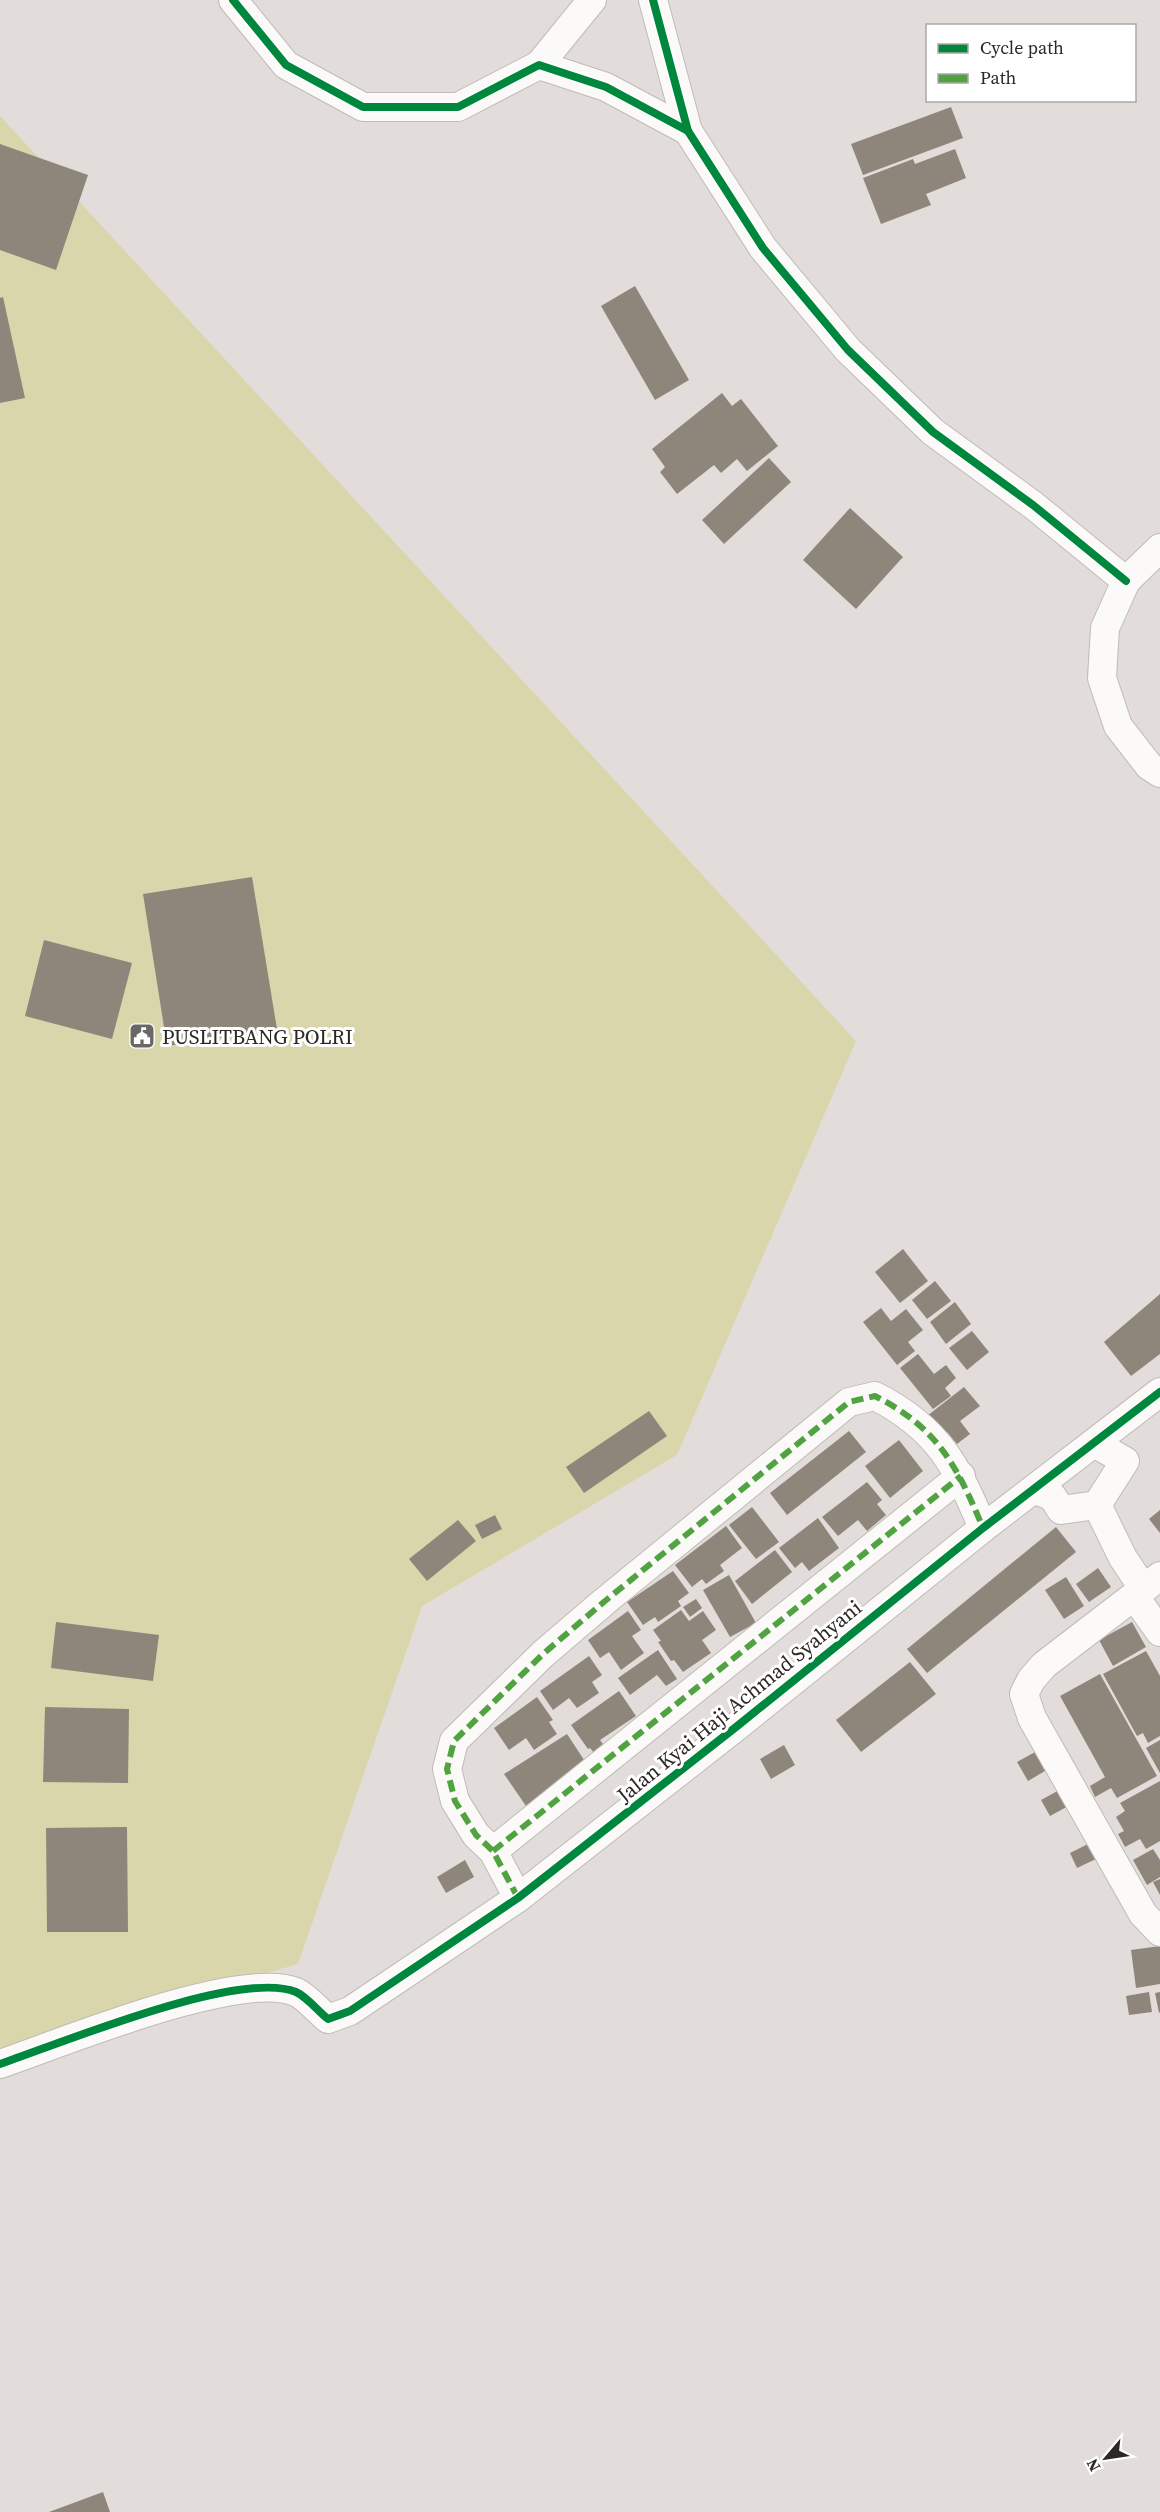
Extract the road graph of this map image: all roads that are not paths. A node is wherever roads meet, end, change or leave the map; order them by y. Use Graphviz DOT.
graph roads {
  1 [pos="234,0"];
  2 [pos="592,0"];
  3 [pos="653,0"];
  4 [pos="540,65"];
  5 [pos="688,131"];
  6 [pos="1160,548"];
  7 [pos="1126,581"];
  8 [pos="1160,773"];
  9 [pos="1160,1392"];
  10 [pos="1094,1443"];
  11 [pos="961,1476"];
  12 [pos="1034,1490"];
  13 [pos="1097,1505"];
  14 [pos="983,1528"];
  15 [pos="1146,1587"];
  16 [pos="1160,1632"];
  17 [pos="493,1851"];
  18 [pos="518,1898"];
  19 [pos="1160,1932"];
  20 [pos="0,2064"];
  1 -- 4 [label="street"];
  2 -- 4 [label="street"];
  3 -- 5 [label="street"];
  4 -- 5 [label="street"];
  5 -- 7 [label="street"];
  6 -- 7 [label="street"];
  7 -- 8 [label="street"];
  9 -- 10 [label="street, Jalan Kyai Haji Achmad Syahyani"];
  10 -- 12 [label="street, Jalan Kyai Haji Achmad Syahyani"];
  10 -- 13 [label="street"];
  11 -- 14 [label="street"];
  11 -- 17 [label="street"];
  11 -- 17 [label="street"];
  12 -- 13 [label="street"];
  12 -- 14 [label="street, Jalan Kyai Haji Achmad Syahyani"];
  13 -- 15 [label="street"];
  14 -- 18 [label="street, Jalan Kyai Haji Achmad Syahyani"];
  15 -- 16 [label="street"];
  15 -- 19 [label="street"];
  17 -- 18 [label="street"];
  18 -- 20 [label="street, Jalan Kyai Haji Achmad Syahyani"];
}
